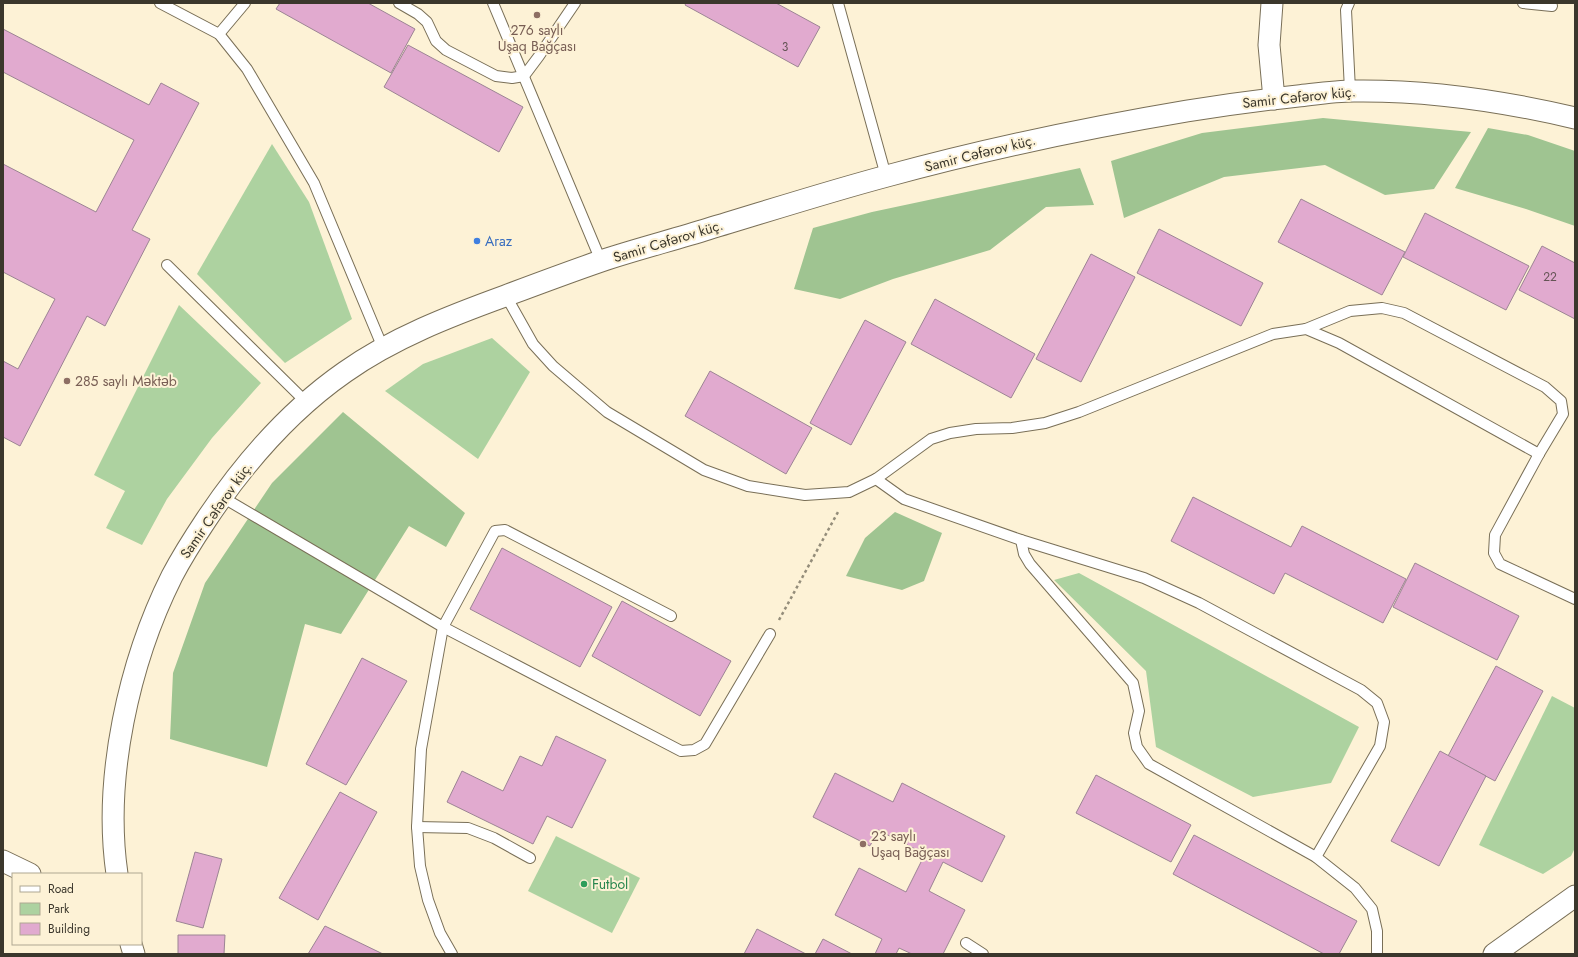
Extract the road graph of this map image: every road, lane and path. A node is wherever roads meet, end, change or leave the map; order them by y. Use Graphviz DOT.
graph roads {
  1 [pos="160,3"];
  2 [pos="245,3"];
  3 [pos="399,3"];
  4 [pos="493,3"];
  5 [pos="574,3"];
  6 [pos="838,3"];
  7 [pos="1272,3"];
  8 [pos="1349,3"];
  9 [pos="1523,3"];
  10 [pos="1552,6"];
  11 [pos="218,34"];
  12 [pos="524,76"];
  13 [pos="1350,90"];
  14 [pos="1274,99"];
  15 [pos="1575,118"];
  16 [pos="886,176"];
  17 [pos="601,261"];
  18 [pos="167,265"];
  19 [pos="506,296"];
  20 [pos="1306,329"];
  21 [pos="383,348"];
  22 [pos="306,402"];
  23 [pos="1539,454"];
  24 [pos="876,479"];
  25 [pos="849,492"];
  26 [pos="222,497"];
  27 [pos="1021,540"];
  28 [pos="1575,599"];
  29 [pos="671,616"];
  30 [pos="443,626"];
  31 [pos="770,634"];
  32 [pos="417,827"];
  33 [pos="1316,857"];
  34 [pos="530,858"];
  35 [pos="3,862"];
  36 [pos="28,873"];
  37 [pos="117,873"];
  38 [pos="1575,896"];
  39 [pos="966,943"];
  40 [pos="452,954"];
  41 [pos="983,954"];
  42 [pos="1377,954"];
  43 [pos="1494,954"];
  1 -- 11 [label="lane"];
  2 -- 11 [label="lane"];
  3 -- 12 [label="lane"];
  4 -- 12 [label="lane"];
  5 -- 12 [label="lane"];
  6 -- 16 [label="lane"];
  7 -- 14 [label="street"];
  8 -- 13 [label="lane"];
  9 -- 10 [label="lane"];
  11 -- 21 [label="lane"];
  12 -- 17 [label="lane"];
  13 -- 14 [label="street, Samir Cəfərov küç."];
  13 -- 15 [label="street, Samir Cəfərov küç."];
  14 -- 16 [label="street, Samir Cəfərov küç."];
  16 -- 17 [label="street, Samir Cəfərov küç."];
  17 -- 19 [label="street, Samir Cəfərov küç."];
  18 -- 22 [label="lane"];
  19 -- 21 [label="street, Samir Cəfərov küç."];
  19 -- 25 [label="lane"];
  20 -- 23 [label="lane"];
  20 -- 23 [label="lane"];
  20 -- 24 [label="lane"];
  21 -- 22 [label="street, Samir Cəfərov küç."];
  22 -- 26 [label="street, Samir Cəfərov küç."];
  23 -- 28 [label="lane"];
  24 -- 25 [label="lane"];
  24 -- 27 [label="lane"];
  25 -- 31 [label="path"];
  26 -- 30 [label="lane"];
  26 -- 37 [label="street, Samir Cəfərov küç."];
  27 -- 33 [label="lane"];
  27 -- 33 [label="lane"];
  29 -- 30 [label="lane"];
  30 -- 31 [label="lane"];
  30 -- 32 [label="lane"];
  32 -- 34 [label="lane"];
  32 -- 40 [label="lane"];
  33 -- 42 [label="lane"];
  35 -- 36 [label="street"];
  38 -- 43 [label="street"];
  39 -- 41 [label="lane"];
}
